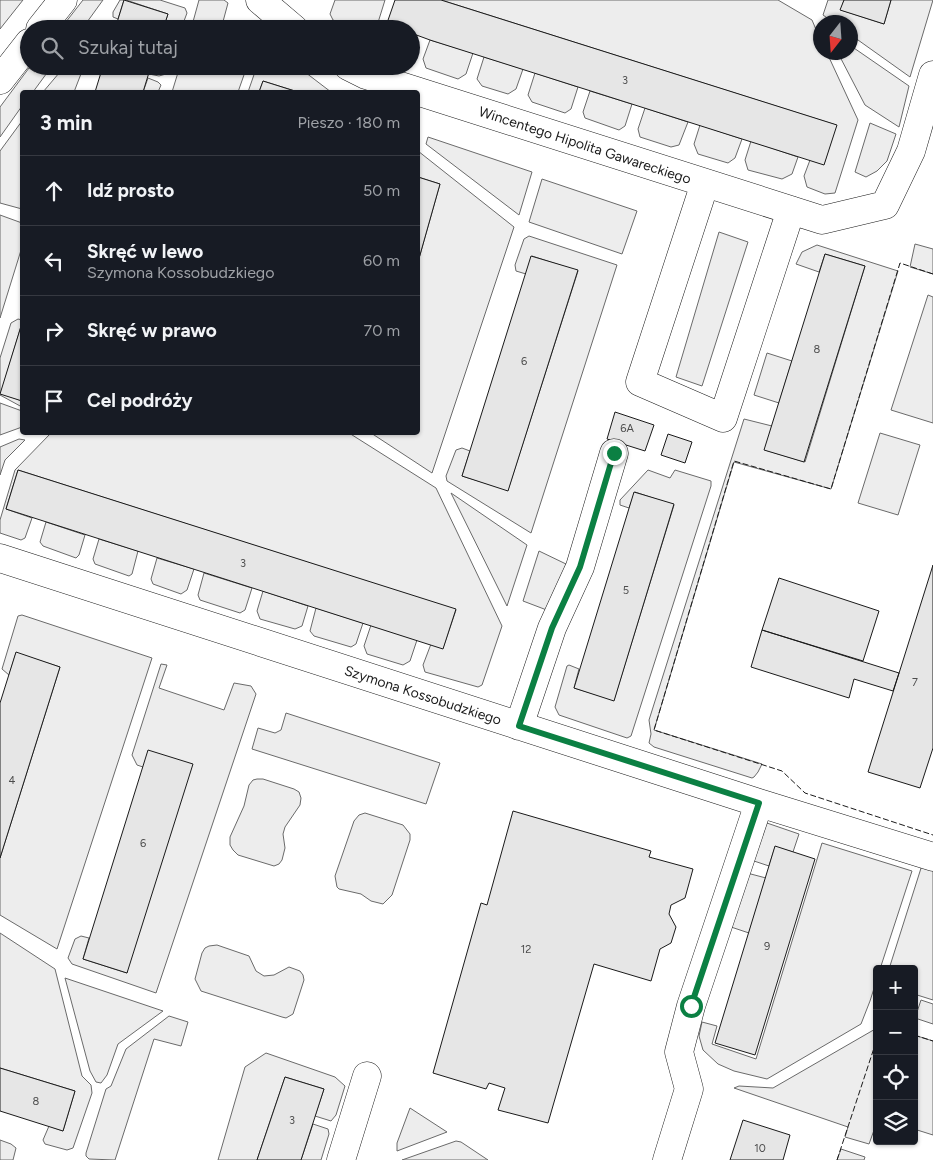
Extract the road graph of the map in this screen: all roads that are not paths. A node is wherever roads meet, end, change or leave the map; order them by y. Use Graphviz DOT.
graph roads {
  1 [pos="63,0"];
  2 [pos="260,0"];
  3 [pos="47,20"];
  4 [pos="283,20"];
  5 [pos="20,54"];
  6 [pos="366,75"];
  7 [pos="933,75"];
  8 [pos="0,80"];
  9 [pos="413,90"];
  10 [pos="420,92"];
  11 [pos="705,183"];
  12 [pos="791,210"];
  13 [pos="614,453"];
  14 [pos="0,558"];
  15 [pos="519,726"];
  16 [pos="759,803"];
  17 [pos="933,857"];
  18 [pos="367,1076"];
  19 [pos="341,1160"];
  20 [pos="667,1160"];
  1 -- 3 [label="street"];
  2 -- 4 [label="street"];
  5 -- 8 [label="street"];
  6 -- 9 [label="street, Wincentego Hipolita Gawareckiego"];
  7 -- 12 [label="street, Wincentego Hipolita Gawareckiego"];
  10 -- 11 [label="street, Wincentego Hipolita Gawareckiego"];
  11 -- 12 [label="street, Wincentego Hipolita Gawareckiego"];
  11 -- 12 [label="street"];
  13 -- 15 [label="street"];
  14 -- 15 [label="street, Szymona Kossobudzkiego"];
  15 -- 16 [label="street, Szymona Kossobudzkiego"];
  16 -- 17 [label="street, Szymona Kossobudzkiego"];
  16 -- 20 [label="street"];
  18 -- 19 [label="street"];
}
